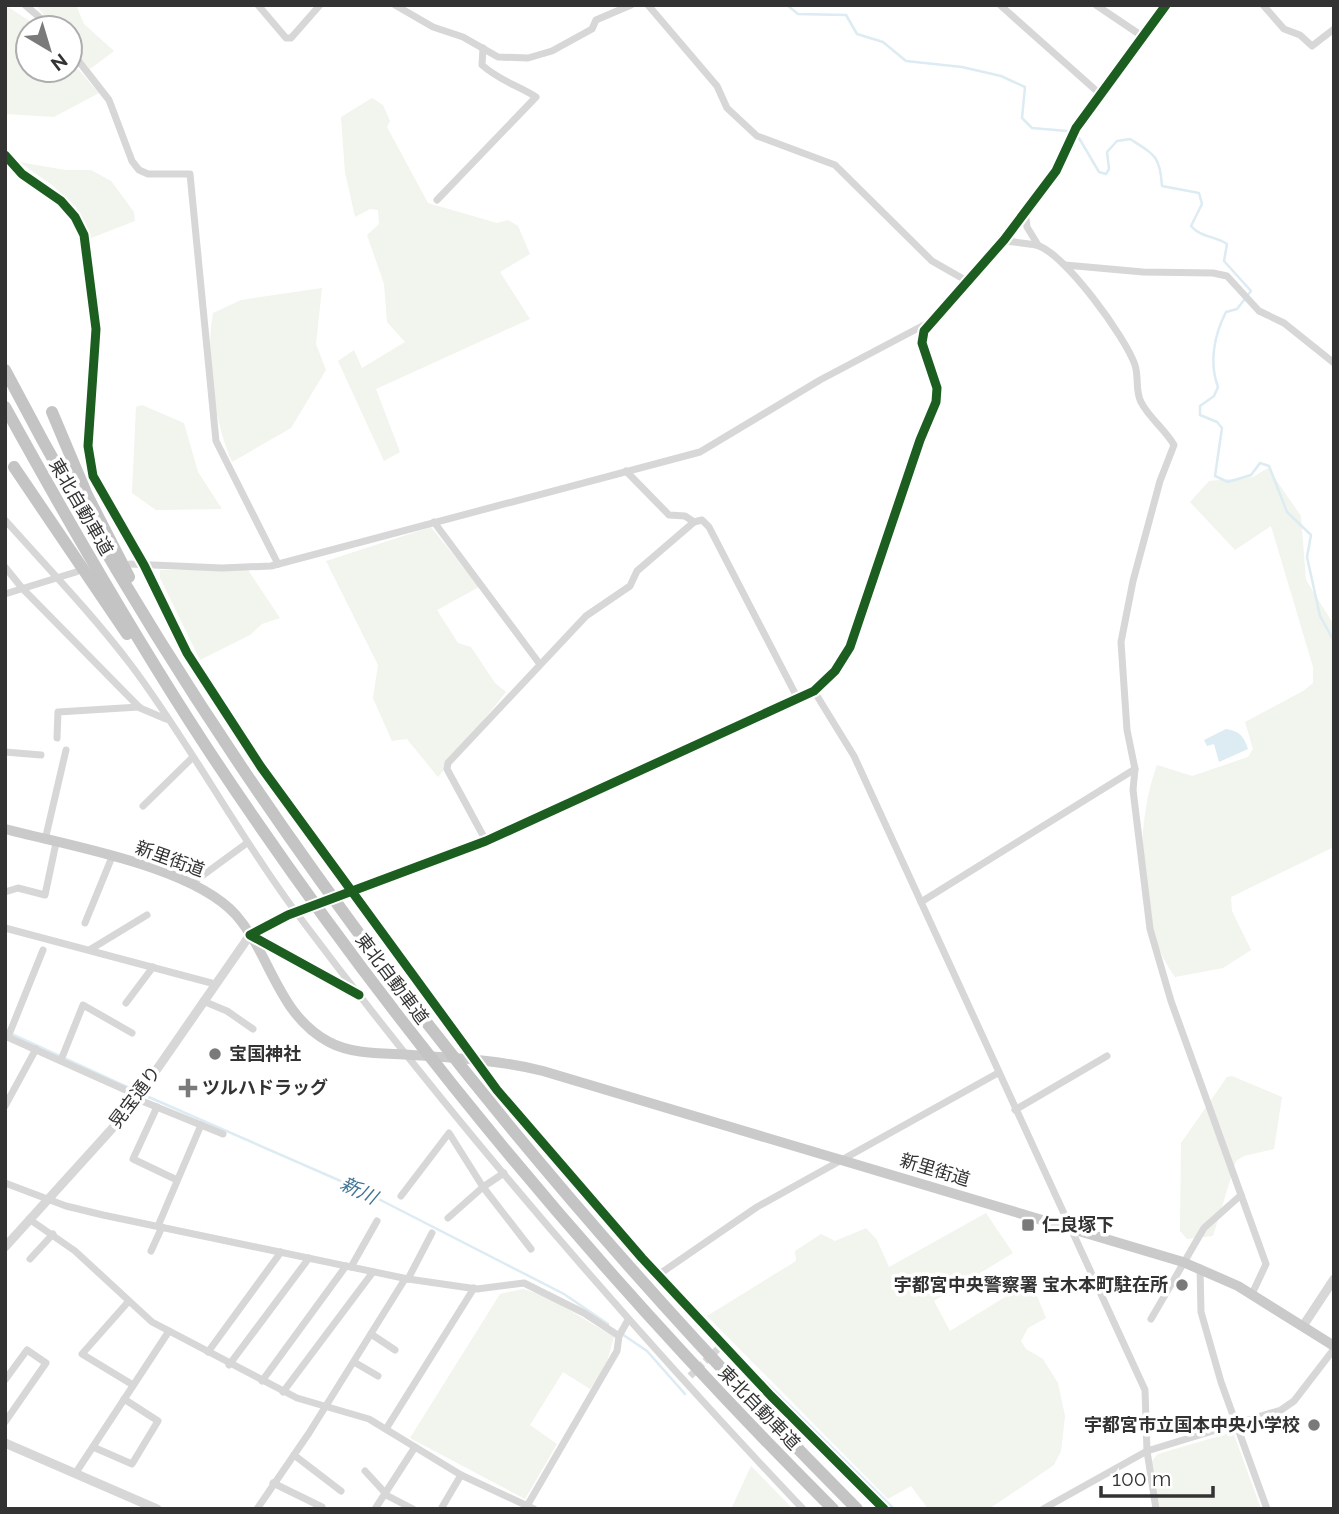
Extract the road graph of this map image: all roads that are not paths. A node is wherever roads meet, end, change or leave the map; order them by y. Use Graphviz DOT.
graph roads {
  1 [pos="258,5"];
  2 [pos="320,5"];
  3 [pos="395,5"];
  4 [pos="631,5"];
  5 [pos="648,5"];
  6 [pos="1000,5"];
  7 [pos="1096,5"];
  8 [pos="1166,5"];
  9 [pos="1263,5"];
  10 [pos="1334,29"];
  11 [pos="1142,36"];
  12 [pos="483,48"];
  13 [pos="84,68"];
  14 [pos="1100,94"];
  15 [pos="5,155"];
  16 [pos="437,200"];
  17 [pos="1026,208"];
  18 [pos="1004,240"];
  19 [pos="1038,245"];
  20 [pos="1064,265"];
  21 [pos="967,281"];
  22 [pos="930,323"];
  23 [pos="1334,363"];
  24 [pos="5,370"];
  25 [pos="5,407"];
  26 [pos="52,412"];
  27 [pos="14,467"];
  28 [pos="626,471"];
  29 [pos="5,520"];
  30 [pos="434,522"];
  31 [pos="694,522"];
  32 [pos="130,564"];
  33 [pos="278,564"];
  34 [pos="144,565"];
  35 [pos="5,567"];
  36 [pos="76,572"];
  37 [pos="56,577"];
  38 [pos="22,588"];
  39 [pos="5,594"];
  40 [pos="143,613"];
  41 [pos="539,663"];
  42 [pos="170,690"];
  43 [pos="814,691"];
  44 [pos="798,699"];
  45 [pos="139,707"];
  46 [pos="167,720"];
  47 [pos="57,738"];
  48 [pos="66,750"];
  49 [pos="5,752"];
  50 [pos="41,755"];
  51 [pos="191,758"];
  52 [pos="1135,769"];
  53 [pos="143,806"];
  54 [pos="5,829"];
  55 [pos="51,841"];
  56 [pos="486,841"];
  57 [pos="247,843"];
  58 [pos="112,857"];
  59 [pos="191,884"];
  60 [pos="352,891"];
  61 [pos="5,892"];
  62 [pos="343,895"];
  63 [pos="921,902"];
  64 [pos="306,911"];
  65 [pos="297,913"];
  66 [pos="147,915"];
  67 [pos="85,923"];
  68 [pos="5,928"];
  69 [pos="250,934"];
  70 [pos="91,949"];
  71 [pos="43,950"];
  72 [pos="153,967"];
  73 [pos="215,984"];
  74 [pos="359,995"];
  75 [pos="203,1001"];
  76 [pos="126,1003"];
  77 [pos="253,1028"];
  78 [pos="132,1033"];
  79 [pos="6,1036"];
  80 [pos="36,1049"];
  81 [pos="1107,1056"];
  82 [pos="61,1060"];
  83 [pos="998,1073"];
  84 [pos="138,1097"];
  85 [pos="5,1106"];
  86 [pos="157,1107"];
  87 [pos="1015,1110"];
  88 [pos="201,1125"];
  89 [pos="223,1134"];
  90 [pos="841,1160"];
  91 [pos="504,1173"];
  92 [pos="177,1180"];
  93 [pos="5,1183"];
  94 [pos="483,1187"];
  95 [pos="1241,1195"];
  96 [pos="401,1196"];
  97 [pos="47,1199"];
  98 [pos="448,1218"];
  99 [pos="29,1219"];
  100 [pos="377,1222"];
  101 [pos="160,1227"];
  102 [pos="1068,1229"];
  103 [pos="432,1233"];
  104 [pos="53,1234"];
  105 [pos="5,1247"];
  106 [pos="531,1249"];
  107 [pos="151,1251"];
  108 [pos="281,1252"];
  109 [pos="309,1258"];
  110 [pos="30,1259"];
  111 [pos="1183,1262"];
  112 [pos="348,1267"];
  113 [pos="1200,1268"];
  114 [pos="373,1272"];
  115 [pos="657,1275"];
  116 [pos="406,1279"];
  117 [pos="1334,1279"];
  118 [pos="474,1288"];
  119 [pos="1252,1294"];
  120 [pos="128,1302"];
  121 [pos="1151,1319"];
  122 [pos="628,1320"];
  123 [pos="1303,1326"];
  124 [pos="169,1331"];
  125 [pos="371,1334"];
  126 [pos="619,1336"];
  127 [pos="1334,1347"];
  128 [pos="395,1350"];
  129 [pos="208,1352"];
  130 [pos="354,1362"];
  131 [pos="229,1364"];
  132 [pos="378,1376"];
  133 [pos="5,1380"];
  134 [pos="262,1381"];
  135 [pos="133,1385"];
  136 [pos="283,1392"];
  137 [pos="124,1399"];
  138 [pos="326,1406"];
  139 [pos="5,1422"];
  140 [pos="1234,1423"];
  141 [pos="386,1429"];
  142 [pos="5,1443"];
  143 [pos="93,1447"];
  144 [pos="415,1447"];
  145 [pos="1147,1451"];
  146 [pos="293,1455"];
  147 [pos="365,1471"];
  148 [pos="75,1474"];
  149 [pos="461,1475"];
  150 [pos="274,1483"];
  151 [pos="341,1491"];
  152 [pos="386,1493"];
  153 [pos="323,1507"];
  154 [pos="530,1507"];
  155 [pos="157,1509"];
  156 [pos="257,1509"];
  157 [pos="375,1509"];
  158 [pos="413,1509"];
  159 [pos="441,1509"];
  160 [pos="803,1509"];
  161 [pos="833,1509"];
  162 [pos="857,1509"];
  163 [pos="884,1509"];
  164 [pos="1043,1509"];
  165 [pos="1156,1509"];
  166 [pos="1267,1509"];
  1 -- 2 [label="street"];
  3 -- 12 [label="street"];
  4 -- 12 [label="street"];
  5 -- 21 [label="street"];
  6 -- 14 [label="street"];
  7 -- 11 [label="street"];
  8 -- 11 [label="street"];
  9 -- 10 [label="street"];
  11 -- 14 [label="street"];
  12 -- 16 [label="street"];
  13 -- 33 [label="street"];
  14 -- 17 [label="street"];
  15 -- 34 [label="street"];
  17 -- 18 [label="street"];
  17 -- 19 [label="street"];
  18 -- 19 [label="street"];
  18 -- 21 [label="street"];
  19 -- 20 [label="street"];
  20 -- 23 [label="street"];
  20 -- 52 [label="street"];
  21 -- 22 [label="street"];
  22 -- 28 [label="street"];
  22 -- 43 [label="street"];
  24 -- 40 [label="highway, 東北自動車道"];
  25 -- 42 [label="highway, 東北自動車道"];
  26 -- 40 [label="highway"];
  27 -- 42 [label="highway"];
  28 -- 30 [label="street"];
  28 -- 31 [label="street"];
  29 -- 37 [label="street"];
  30 -- 33 [label="street"];
  30 -- 41 [label="street"];
  31 -- 41 [label="street"];
  31 -- 44 [label="street"];
  32 -- 34 [label="street"];
  33 -- 34 [label="street"];
  34 -- 60 [label="street"];
  35 -- 38 [label="street"];
  36 -- 37 [label="street"];
  37 -- 38 [label="street"];
  37 -- 46 [label="street"];
  38 -- 39 [label="street"];
  38 -- 45 [label="street"];
  40 -- 162 [label="highway, 東北自動車道"];
  41 -- 56 [label="street"];
  42 -- 161 [label="highway, 東北自動車道"];
  43 -- 44 [label="street"];
  43 -- 63 [label="street"];
  44 -- 56 [label="street"];
  45 -- 46 [label="street"];
  45 -- 47 [label="street"];
  46 -- 51 [label="street"];
  48 -- 55 [label="street"];
  49 -- 50 [label="street"];
  51 -- 53 [label="street"];
  51 -- 57 [label="street"];
  52 -- 63 [label="street"];
  52 -- 95 [label="street"];
  54 -- 55 [label="main road, 新里街道"];
  55 -- 58 [label="main road, 新里街道"];
  55 -- 61 [label="street"];
  56 -- 60 [label="street"];
  57 -- 59 [label="street"];
  57 -- 65 [label="street"];
  58 -- 59 [label="main road, 新里街道"];
  58 -- 67 [label="street"];
  59 -- 69 [label="main road, 新里街道"];
  60 -- 62 [label="street"];
  60 -- 115 [label="street"];
  63 -- 83 [label="street"];
  64 -- 65 [label="street"];
  65 -- 69 [label="street"];
  65 -- 74 [label="street"];
  66 -- 70 [label="street"];
  68 -- 70 [label="street"];
  69 -- 73 [label="street, 晃宝通り"];
  69 -- 74 [label="street"];
  69 -- 90 [label="main road, 新里街道"];
  70 -- 72 [label="street"];
  71 -- 79 [label="street"];
  72 -- 73 [label="street"];
  72 -- 76 [label="street"];
  73 -- 75 [label="street, 晃宝通り"];
  74 -- 91 [label="street"];
  75 -- 77 [label="street"];
  75 -- 84 [label="street, 晃宝通り"];
  78 -- 82 [label="street"];
  79 -- 80 [label="street"];
  80 -- 82 [label="street"];
  80 -- 85 [label="street"];
  81 -- 87 [label="street"];
  82 -- 84 [label="street"];
  83 -- 87 [label="street"];
  83 -- 90 [label="street"];
  84 -- 86 [label="street"];
  84 -- 97 [label="street, 晃宝通り"];
  86 -- 88 [label="street"];
  86 -- 92 [label="street"];
  87 -- 102 [label="street"];
  88 -- 89 [label="street"];
  88 -- 92 [label="street"];
  90 -- 102 [label="main road, 新里街道"];
  90 -- 115 [label="street"];
  91 -- 94 [label="street"];
  91 -- 122 [label="street"];
  92 -- 101 [label="street"];
  93 -- 97 [label="street"];
  94 -- 96 [label="street"];
  94 -- 98 [label="street"];
  94 -- 106 [label="street"];
  95 -- 111 [label="street"];
  95 -- 119 [label="street"];
  97 -- 99 [label="street, 晃宝通り"];
  97 -- 101 [label="street"];
  99 -- 104 [label="street"];
  99 -- 105 [label="street, 晃宝通り"];
  100 -- 112 [label="street"];
  101 -- 107 [label="street"];
  101 -- 108 [label="street"];
  102 -- 111 [label="main road, 新里街道"];
  102 -- 145 [label="street"];
  103 -- 116 [label="street"];
  104 -- 110 [label="street"];
  104 -- 120 [label="street"];
  108 -- 109 [label="street"];
  108 -- 129 [label="street"];
  109 -- 112 [label="street"];
  109 -- 131 [label="street"];
  111 -- 113 [label="main road, 新里街道"];
  111 -- 121 [label="street"];
  112 -- 114 [label="street"];
  112 -- 134 [label="street"];
  113 -- 119 [label="main road, 新里街道"];
  113 -- 140 [label="street"];
  114 -- 116 [label="street"];
  114 -- 136 [label="street"];
  115 -- 163 [label="street"];
  116 -- 118 [label="street"];
  116 -- 125 [label="street"];
  117 -- 123 [label="street"];
  118 -- 126 [label="street"];
  118 -- 141 [label="street"];
  119 -- 123 [label="main road, 新里街道"];
  120 -- 124 [label="street"];
  120 -- 135 [label="street"];
  122 -- 126 [label="street"];
  122 -- 160 [label="street"];
  123 -- 127 [label="main road, 新里街道"];
  124 -- 129 [label="street"];
  124 -- 135 [label="street"];
  125 -- 128 [label="street"];
  125 -- 130 [label="street"];
  126 -- 154 [label="street"];
  127 -- 140 [label="street"];
  129 -- 131 [label="street"];
  130 -- 132 [label="street"];
  130 -- 138 [label="street"];
  131 -- 134 [label="street"];
  133 -- 139 [label="street"];
  134 -- 136 [label="street"];
  135 -- 137 [label="street"];
  136 -- 138 [label="street"];
  137 -- 143 [label="street"];
  137 -- 143 [label="street"];
  138 -- 141 [label="street"];
  138 -- 146 [label="street"];
  140 -- 145 [label="street"];
  140 -- 166 [label="street"];
  141 -- 144 [label="street"];
  142 -- 148 [label="street"];
  143 -- 148 [label="street"];
  144 -- 149 [label="street"];
  144 -- 152 [label="street"];
  145 -- 164 [label="street"];
  145 -- 165 [label="street"];
  146 -- 150 [label="street"];
  146 -- 151 [label="street"];
  147 -- 152 [label="street"];
  148 -- 155 [label="street"];
  149 -- 154 [label="street"];
  149 -- 159 [label="street"];
  150 -- 153 [label="street"];
  150 -- 156 [label="street"];
  152 -- 157 [label="street"];
  152 -- 158 [label="street"];
}
